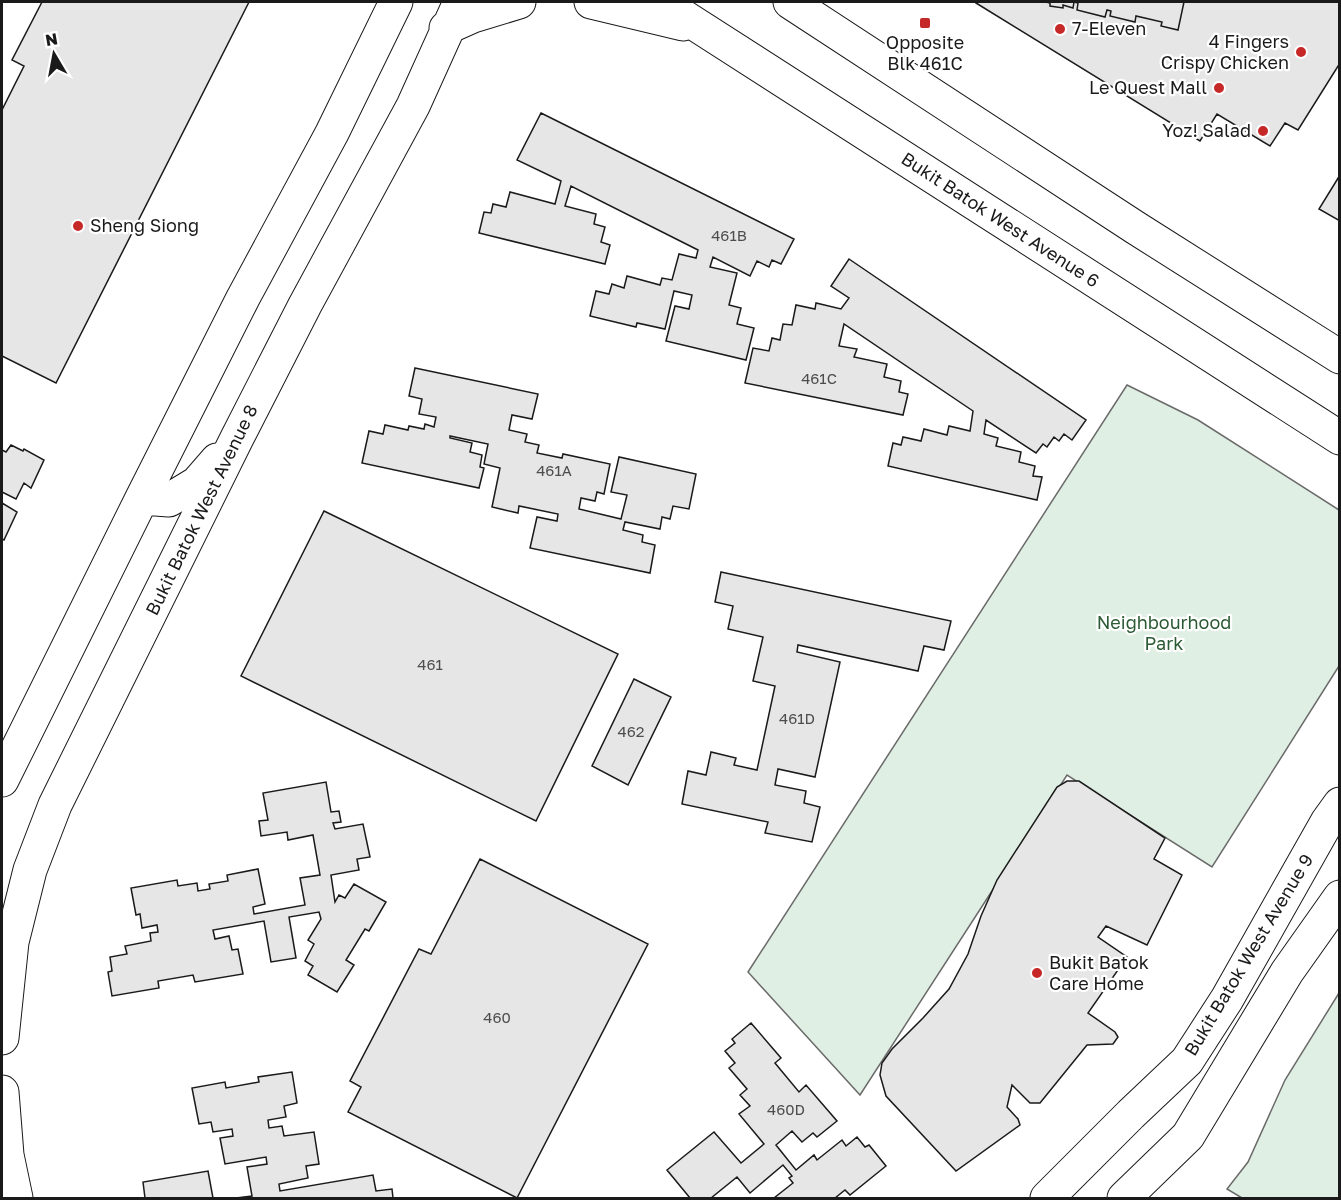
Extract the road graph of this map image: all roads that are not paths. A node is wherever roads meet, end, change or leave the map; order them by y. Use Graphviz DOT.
graph roads {
  1 [pos="381,2"];
  2 [pos="396,2"];
  3 [pos="519,2"];
  4 [pos="591,2"];
  5 [pos="660,2"];
  6 [pos="790,2"];
  7 [pos="453,15"];
  8 [pos="706,30"];
  9 [pos="374,47"];
  10 [pos="1340,357"];
  11 [pos="237,438"];
  12 [pos="1340,438"];
  13 [pos="142,498"];
  14 [pos="2,780"];
  15 [pos="1340,804"];
  16 [pos="1340,897"];
  17 [pos="2,1038"];
  18 [pos="2,1092"];
  19 [pos="16,1198"];
  20 [pos="1047,1198"];
  21 [pos="1124,1198"];
  1 -- 9 [label="street"];
  2 -- 9 [label="street"];
  3 -- 7 [label="street"];
  4 -- 8 [label="street"];
  5 -- 8 [label="street, Bukit Batok West Avenue 6"];
  6 -- 10 [label="street"];
  7 -- 11 [label="street, Bukit Batok West Avenue 8"];
  8 -- 12 [label="street, Bukit Batok West Avenue 6"];
  9 -- 13 [label="street"];
  11 -- 13 [label="street"];
  11 -- 17 [label="street, Bukit Batok West Avenue 8"];
  13 -- 14 [label="street"];
  15 -- 20 [label="street, Bukit Batok West Avenue 9"];
  16 -- 21 [label="street"];
  18 -- 19 [label="street"];
}
